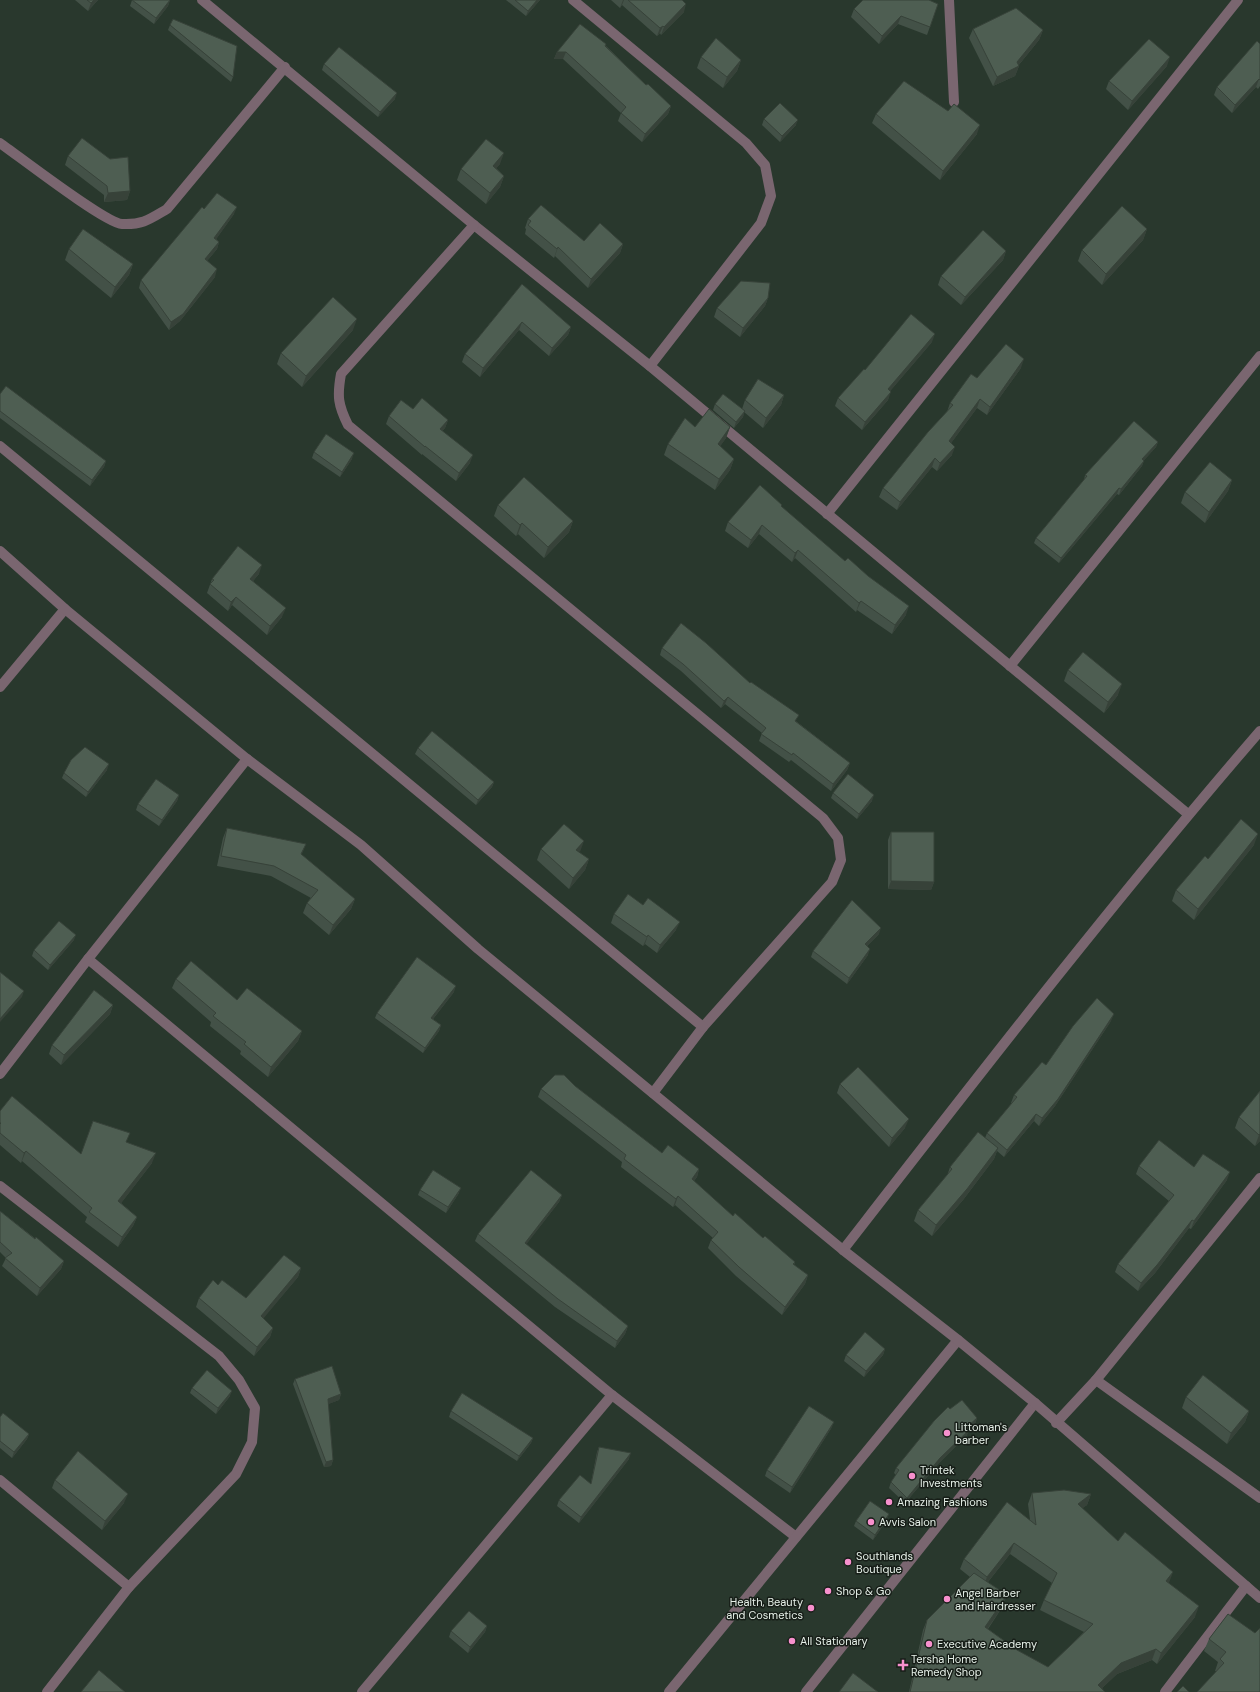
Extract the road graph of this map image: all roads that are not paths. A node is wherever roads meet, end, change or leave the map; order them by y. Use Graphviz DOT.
graph roads {
  1 [pos="202,0"];
  2 [pos="573,0"];
  3 [pos="949,0"];
  4 [pos="1238,0"];
  5 [pos="285,67"];
  6 [pos="954,102"];
  7 [pos="0,143"];
  8 [pos="474,225"];
  9 [pos="1260,356"];
  10 [pos="650,366"];
  11 [pos="0,446"];
  12 [pos="827,514"];
  13 [pos="0,551"];
  14 [pos="65,609"];
  15 [pos="1010,666"];
  16 [pos="0,687"];
  17 [pos="1260,731"];
  18 [pos="247,759"];
  19 [pos="1188,814"];
  20 [pos="88,959"];
  21 [pos="703,1027"];
  22 [pos="0,1074"];
  23 [pos="653,1093"];
  24 [pos="1260,1178"];
  25 [pos="0,1186"];
  26 [pos="843,1250"];
  27 [pos="958,1340"];
  28 [pos="1096,1380"];
  29 [pos="612,1396"];
  30 [pos="1035,1403"];
  31 [pos="1056,1423"];
  32 [pos="0,1480"];
  33 [pos="1260,1498"];
  34 [pos="796,1537"];
  35 [pos="1246,1586"];
  36 [pos="129,1587"];
  37 [pos="1260,1598"];
  38 [pos="47,1692"];
  39 [pos="362,1692"];
  40 [pos="668,1692"];
  41 [pos="806,1692"];
  42 [pos="1166,1692"];
  1 -- 5 [label="street"];
  2 -- 10 [label="street"];
  3 -- 6 [label="street"];
  4 -- 12 [label="street"];
  5 -- 7 [label="street"];
  5 -- 8 [label="street"];
  8 -- 10 [label="street"];
  8 -- 21 [label="street"];
  9 -- 15 [label="street"];
  10 -- 12 [label="street"];
  11 -- 21 [label="street"];
  12 -- 15 [label="street"];
  13 -- 14 [label="street"];
  14 -- 16 [label="street"];
  14 -- 18 [label="street"];
  15 -- 19 [label="street"];
  17 -- 19 [label="street"];
  18 -- 20 [label="street"];
  18 -- 23 [label="street"];
  19 -- 26 [label="street"];
  20 -- 22 [label="street"];
  20 -- 29 [label="street"];
  21 -- 23 [label="street"];
  23 -- 26 [label="street"];
  24 -- 28 [label="street"];
  25 -- 36 [label="street"];
  26 -- 27 [label="street"];
  27 -- 30 [label="street"];
  27 -- 34 [label="street"];
  28 -- 31 [label="street"];
  28 -- 33 [label="street"];
  29 -- 34 [label="street"];
  29 -- 39 [label="street"];
  30 -- 31 [label="street"];
  30 -- 41 [label="street"];
  31 -- 35 [label="street"];
  32 -- 36 [label="street"];
  34 -- 40 [label="street"];
  35 -- 37 [label="street"];
  35 -- 42 [label="street"];
  36 -- 38 [label="street"];
}
